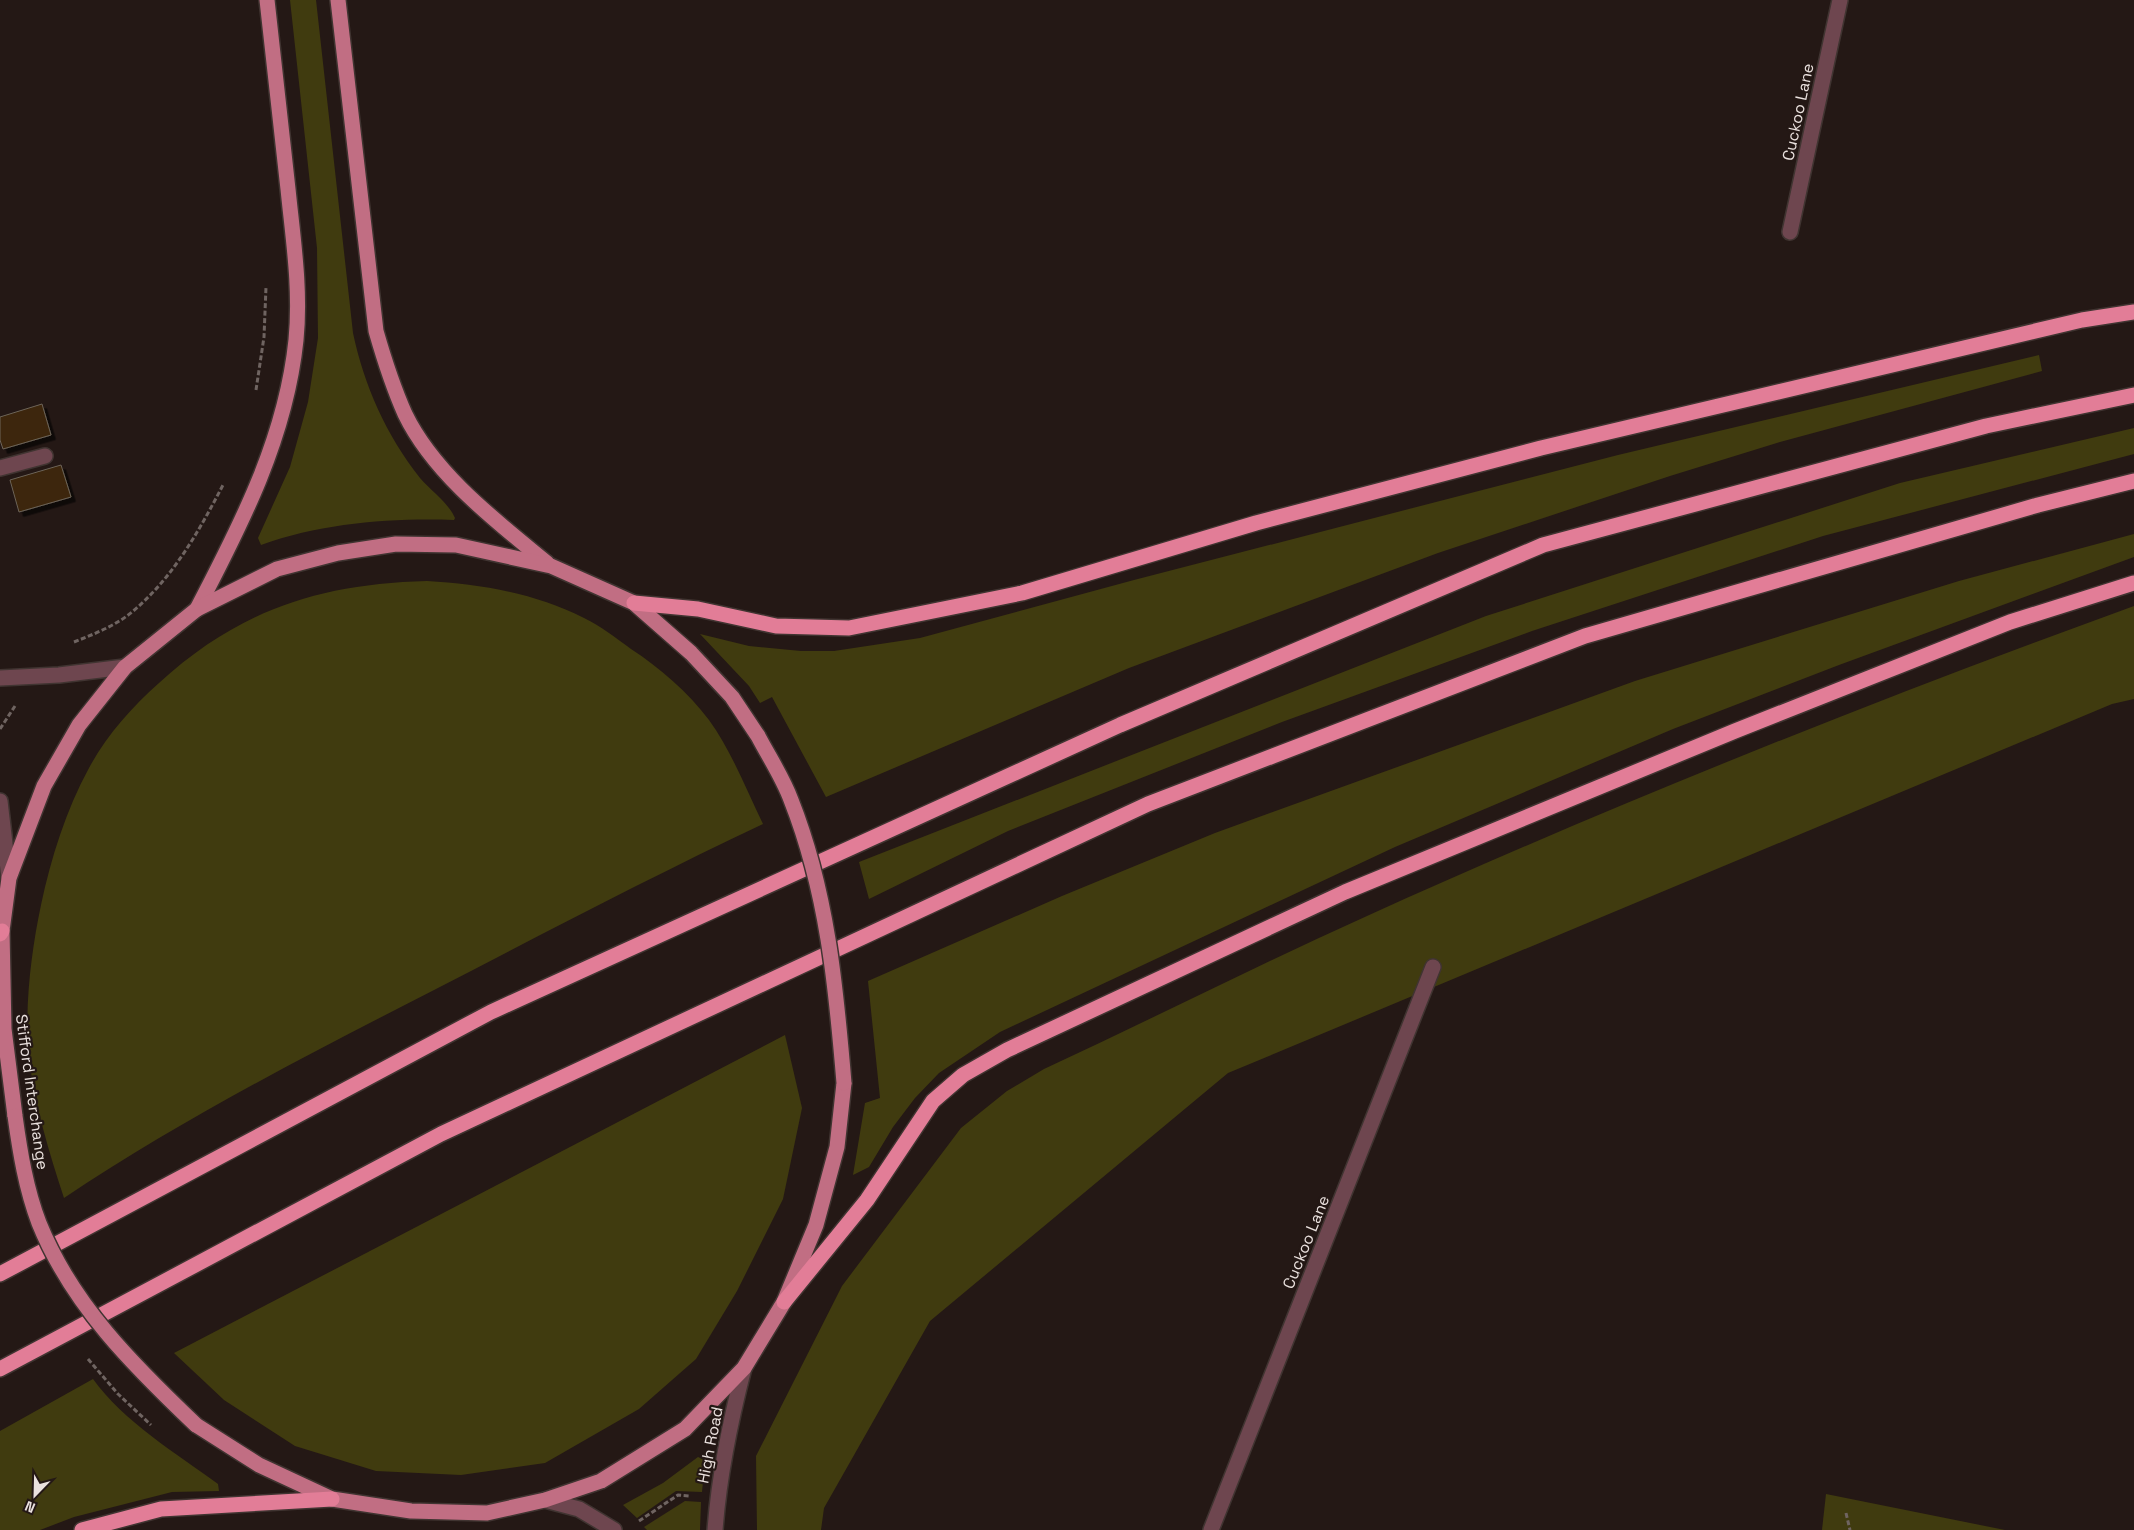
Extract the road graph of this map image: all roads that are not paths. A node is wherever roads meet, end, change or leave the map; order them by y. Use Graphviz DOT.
graph roads {
  1 [pos="267,0"];
  2 [pos="338,0"];
  3 [pos="1840,0"];
  4 [pos="1790,232"];
  5 [pos="2134,312"];
  6 [pos="2134,395"];
  7 [pos="44,456"];
  8 [pos="0,468"];
  9 [pos="2134,481"];
  10 [pos="551,566"];
  11 [pos="2134,583"];
  12 [pos="634,603"];
  13 [pos="197,609"];
  14 [pos="125,667"];
  15 [pos="0,678"];
  16 [pos="0,801"];
  17 [pos="9,878"];
  18 [pos="1,933"];
  19 [pos="1433,966"];
  20 [pos="0,1274"];
  21 [pos="784,1302"];
  22 [pos="744,1368"];
  23 [pos="0,1370"];
  24 [pos="332,1499"];
  25 [pos="545,1500"];
  26 [pos="82,1530"];
  27 [pos="614,1530"];
  28 [pos="715,1530"];
  29 [pos="1211,1530"];
  1 -- 13 [label="main road"];
  2 -- 10 [label="main road"];
  3 -- 4 [label="street, Cuckoo Lane"];
  5 -- 12 [label="highway"];
  6 -- 20 [label="highway"];
  7 -- 8 [label="street"];
  9 -- 23 [label="highway"];
  10 -- 12 [label="main road, Stifford Interchange"];
  10 -- 13 [label="main road, Stifford Interchange"];
  11 -- 21 [label="highway"];
  12 -- 21 [label="main road, Stifford Interchange, bridge"];
  13 -- 14 [label="main road, Stifford Interchange"];
  14 -- 15 [label="street"];
  14 -- 17 [label="main road, Stifford Interchange"];
  16 -- 17 [label="street"];
  17 -- 18 [label="main road, Stifford Interchange"];
  18 -- 24 [label="main road, Stifford Interchange, bridge"];
  19 -- 29 [label="street, Cuckoo Lane"];
  21 -- 22 [label="main road, Stifford Interchange"];
  22 -- 25 [label="main road, Stifford Interchange"];
  22 -- 28 [label="street, High Road"];
  24 -- 25 [label="main road, Stifford Interchange"];
  24 -- 26 [label="highway"];
  25 -- 27 [label="street"];
}
